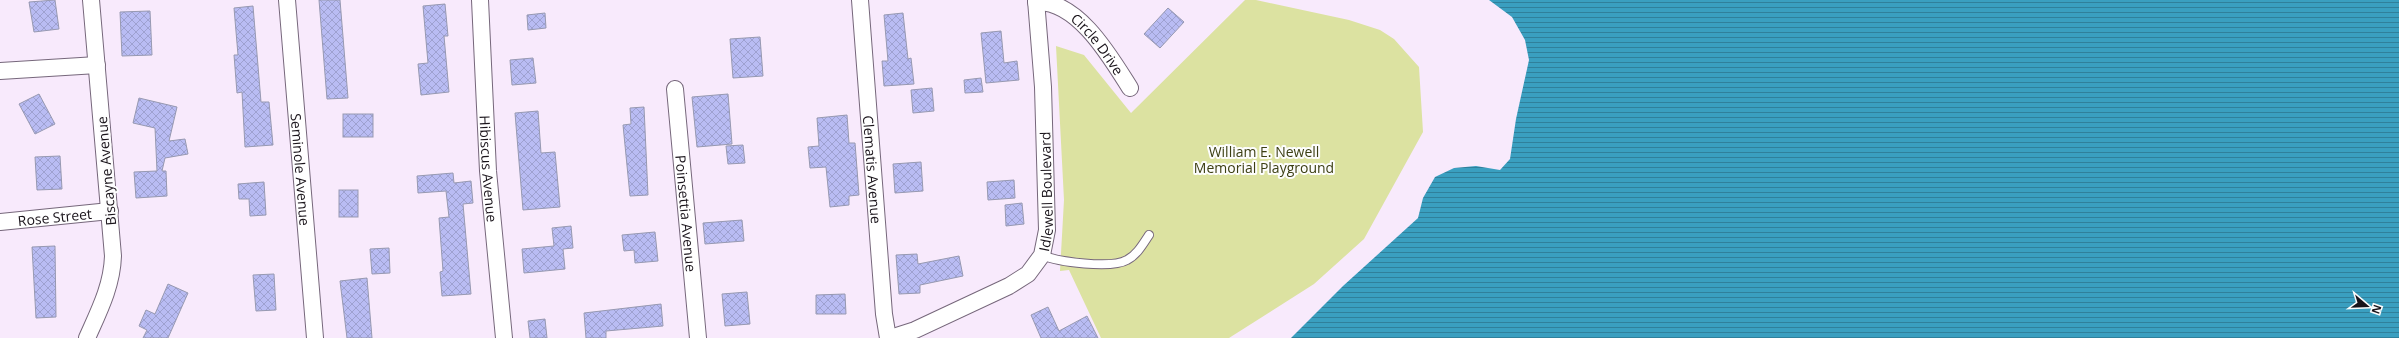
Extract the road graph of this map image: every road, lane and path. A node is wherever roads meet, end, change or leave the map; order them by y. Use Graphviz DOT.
graph roads {
  1 [pos="92,0"];
  2 [pos="287,0"];
  3 [pos="480,0"];
  4 [pos="860,0"];
  5 [pos="1036,1"];
  6 [pos="97,65"];
  7 [pos="0,71"];
  8 [pos="1130,88"];
  9 [pos="676,89"];
  10 [pos="110,211"];
  11 [pos="0,222"];
  12 [pos="1149,235"];
  13 [pos="1042,254"];
  14 [pos="87,338"];
  15 [pos="315,338"];
  16 [pos="504,338"];
  17 [pos="698,338"];
  18 [pos="889,338"];
  1 -- 6 [label="street, Biscayne Avenue"];
  2 -- 15 [label="street, Seminole Avenue"];
  3 -- 16 [label="street, Hibiscus Avenue"];
  4 -- 18 [label="street, Clematis Avenue"];
  5 -- 8 [label="street, Circle Drive"];
  5 -- 13 [label="street, Idlewell Boulevard"];
  6 -- 7 [label="street"];
  6 -- 10 [label="street, Biscayne Avenue"];
  9 -- 17 [label="street, Poinsettia Avenue"];
  10 -- 11 [label="street, Rose Street"];
  10 -- 14 [label="street, Biscayne Avenue"];
  12 -- 13 [label="lane"];
  13 -- 18 [label="street, Idlewell Boulevard"];
}
